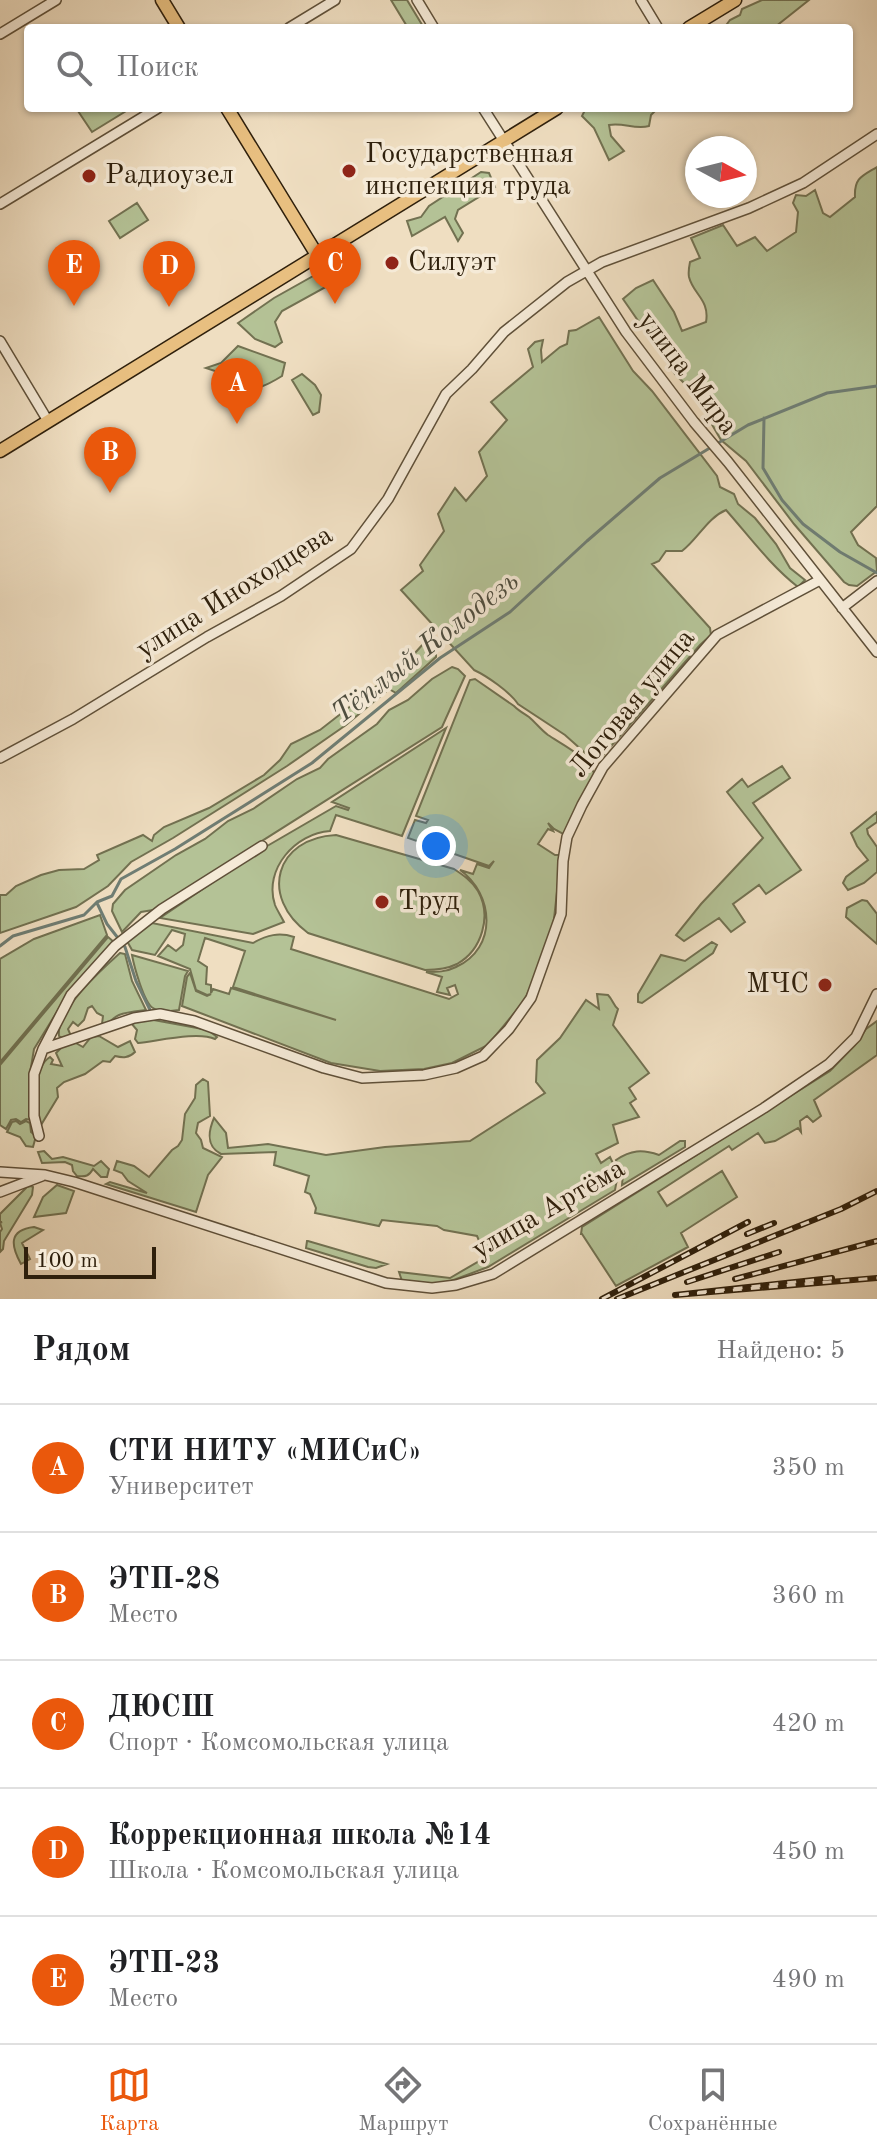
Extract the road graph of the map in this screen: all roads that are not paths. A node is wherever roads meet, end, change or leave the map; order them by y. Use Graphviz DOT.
graph roads {
  1 [pos="56,0"];
  2 [pos="162,0"];
  3 [pos="335,0"];
  4 [pos="417,0"];
  5 [pos="641,0"];
  6 [pos="735,0"];
  7 [pos="177,24"];
  8 [pos="296,24"];
  9 [pos="432,24"];
  10 [pos="656,24"];
  11 [pos="696,24"];
  12 [pos="0,34"];
  13 [pos="151,112"];
  14 [pos="229,112"];
  15 [pos="485,112"];
  16 [pos="550,112"];
  17 [pos="877,134"];
  18 [pos="503,141"];
  19 [pos="0,204"];
  20 [pos="317,255"];
  21 [pos="587,272"];
  22 [pos="0,341"];
  23 [pos="48,421"];
  24 [pos="0,451"];
  25 [pos="820,580"];
  26 [pos="877,581"];
  27 [pos="842,608"];
  28 [pos="877,652"];
  29 [pos="0,758"];
  30 [pos="262,846"];
  31 [pos="877,994"];
  32 [pos="43,1049"];
  33 [pos="39,1136"];
  34 [pos="0,1172"];
  35 [pos="45,1175"];
  36 [pos="0,1192"];
  1 -- 12 [label="street"];
  2 -- 7 [label="main road"];
  3 -- 8 [label="street"];
  4 -- 9 [label="street"];
  5 -- 10 [label="street"];
  6 -- 11 [label="main road"];
  13 -- 19 [label="street"];
  14 -- 20 [label="main road"];
  15 -- 18 [label="street, улица Мира"];
  16 -- 18 [label="main road"];
  17 -- 21 [label="street, улица Иноходцева"];
  18 -- 20 [label="main road"];
  18 -- 21 [label="street, улица Мира"];
  20 -- 23 [label="main road"];
  21 -- 25 [label="street, улица Мира"];
  21 -- 29 [label="street, улица Иноходцева"];
  22 -- 23 [label="street"];
  23 -- 24 [label="main road"];
  25 -- 27 [label="street, улица Мира"];
  25 -- 32 [label="street, Логовая улица"];
  26 -- 27 [label="street"];
  27 -- 28 [label="street, улица Мира"];
  30 -- 32 [label="street"];
  31 -- 35 [label="street, улица Артёма"];
  32 -- 33 [label="street"];
  34 -- 35 [label="street, улица Артёма"];
  35 -- 36 [label="street"];
}
